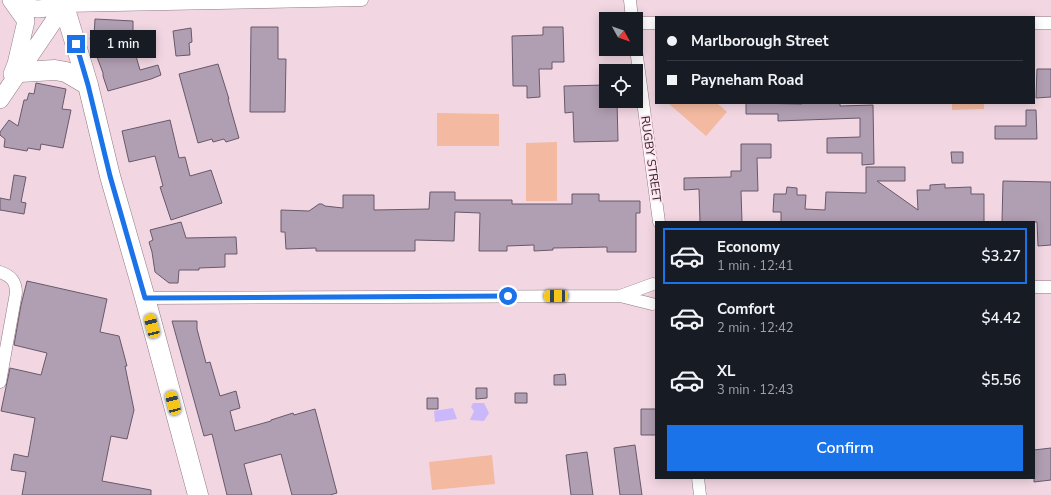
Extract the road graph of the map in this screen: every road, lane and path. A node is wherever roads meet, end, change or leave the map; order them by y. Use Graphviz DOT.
graph roads {
  1 [pos="11,0"];
  2 [pos="20,0"];
  3 [pos="362,0"];
  4 [pos="630,0"];
  5 [pos="60,2"];
  6 [pos="631,12"];
  7 [pos="643,23"];
  8 [pos="655,23"];
  9 [pos="1035,23"];
  10 [pos="1051,23"];
  11 [pos="637,56"];
  12 [pos="20,72"];
  13 [pos="88,85"];
  14 [pos="2,98"];
  15 [pos="659,221"];
  16 [pos="0,272"];
  17 [pos="654,282"];
  18 [pos="1035,287"];
  19 [pos="1051,287"];
  20 [pos="620,296"];
  21 [pos="145,298"];
  22 [pos="654,307"];
  23 [pos="0,382"];
  24 [pos="698,479"];
  25 [pos="198,495"];
  26 [pos="700,495"];
  1 -- 14 [label="main road"];
  2 -- 5 [label="main road"];
  3 -- 5 [label="street"];
  4 -- 6 [label="street"];
  5 -- 12 [label="main road"];
  5 -- 13 [label="main road"];
  7 -- 8 [label="street"];
  9 -- 10 [label="street"];
  11 -- 15 [label="street, RUGBY STREET"];
  12 -- 13 [label="main road"];
  12 -- 14 [label="main road"];
  13 -- 21 [label="main road"];
  16 -- 23 [label="street"];
  17 -- 20 [label="street"];
  17 -- 22 [label="street"];
  18 -- 19 [label="street"];
  20 -- 21 [label="street"];
  20 -- 22 [label="street"];
  21 -- 25 [label="main road"];
  24 -- 26 [label="street"];
}
